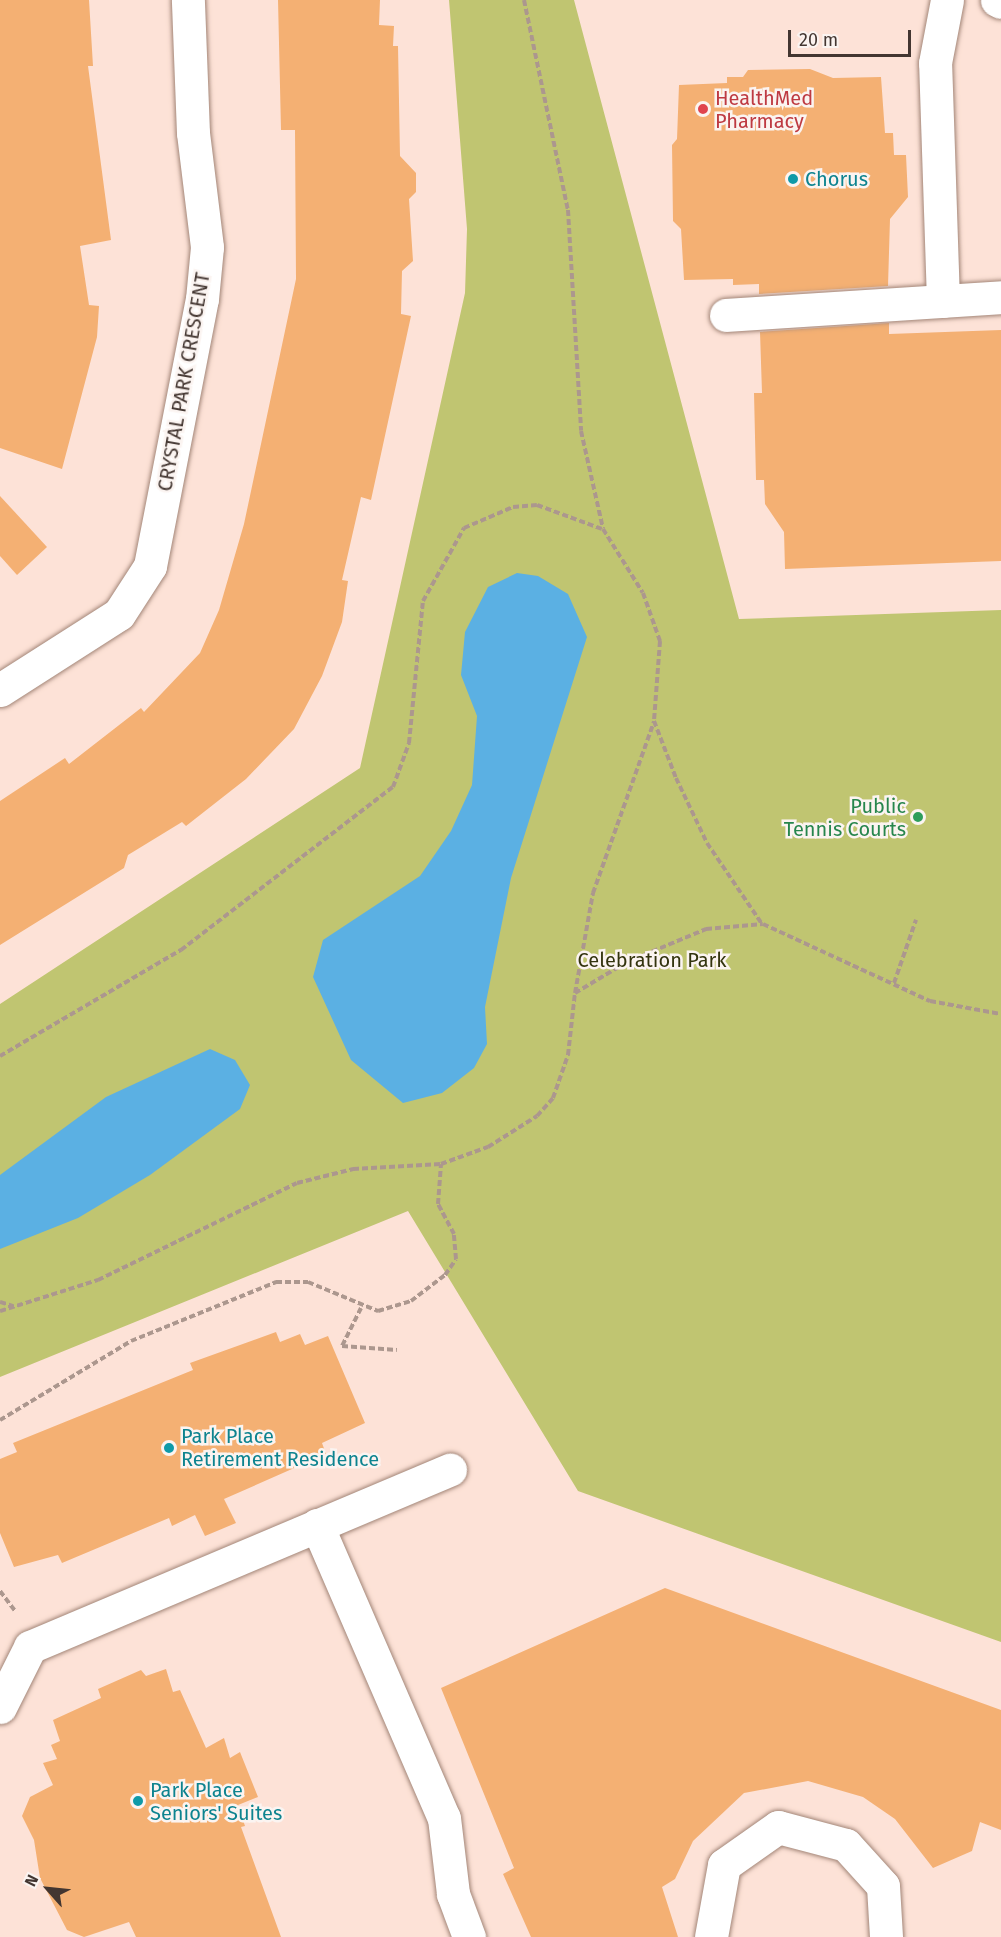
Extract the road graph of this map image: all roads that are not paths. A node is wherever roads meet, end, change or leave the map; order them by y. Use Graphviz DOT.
graph roads {
  1 [pos="188,0"];
  2 [pos="947,0"];
  3 [pos="1001,297"];
  4 [pos="943,301"];
  5 [pos="726,315"];
  6 [pos="0,690"];
  7 [pos="450,1470"];
  8 [pos="317,1525"];
  9 [pos="0,1707"];
  10 [pos="469,1937"];
  11 [pos="711,1937"];
  12 [pos="886,1937"];
  1 -- 6 [label="street, CRYSTAL PARK CRESCENT"];
  2 -- 4 [label="street"];
  3 -- 4 [label="street"];
  4 -- 5 [label="street"];
  7 -- 8 [label="street"];
  8 -- 9 [label="street"];
  8 -- 10 [label="street"];
  11 -- 12 [label="street"];
}
